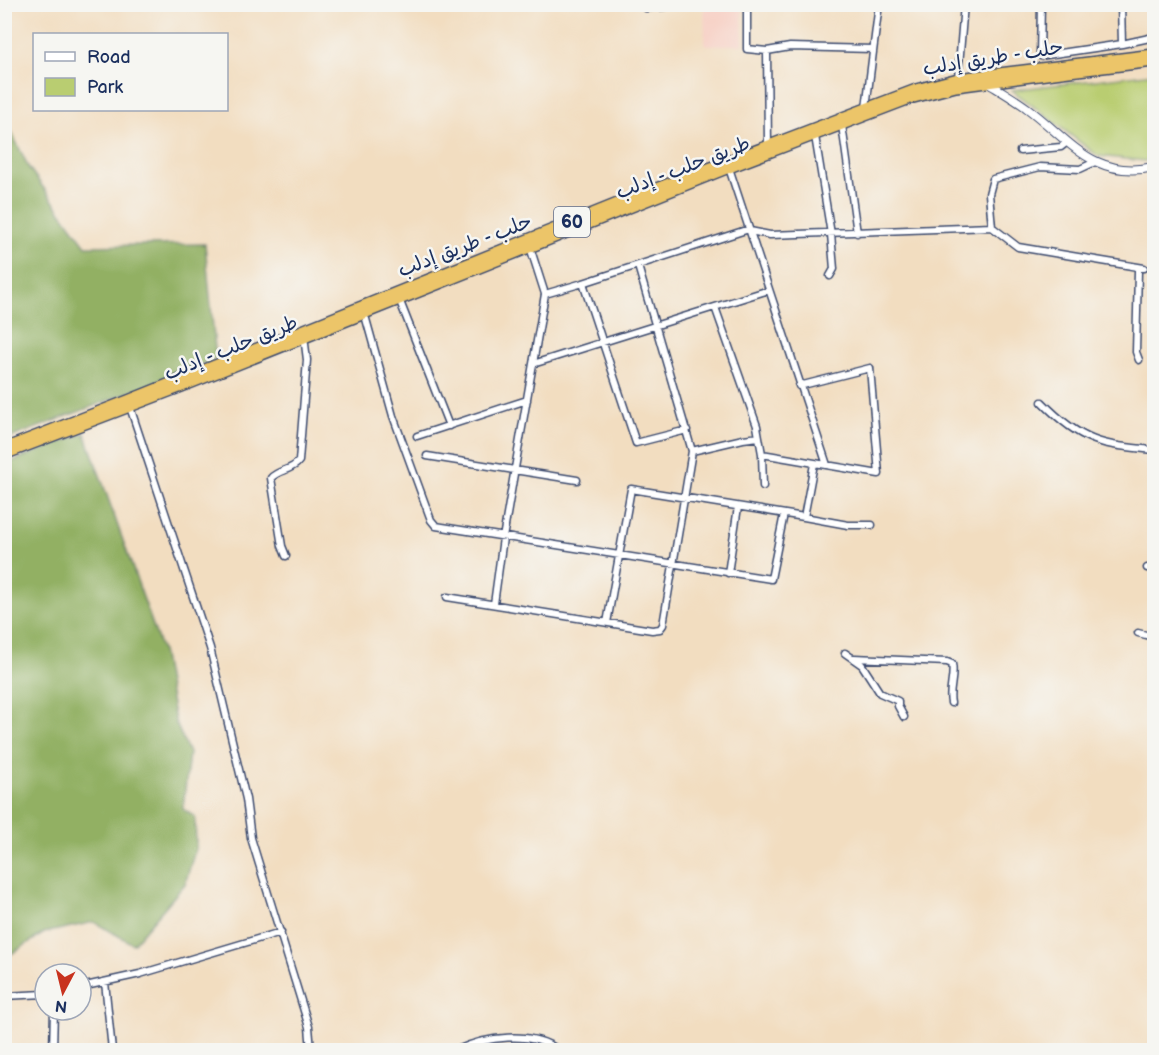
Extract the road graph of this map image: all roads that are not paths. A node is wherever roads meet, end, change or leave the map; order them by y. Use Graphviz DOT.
graph roads {
  1 [pos="646,4"];
  2 [pos="702,4"];
  3 [pos="747,4"];
  4 [pos="879,4"];
  5 [pos="964,4"];
  6 [pos="1041,4"];
  7 [pos="1121,4"];
  8 [pos="1155,37"];
  9 [pos="1122,44"];
  10 [pos="873,48"];
  11 [pos="767,51"];
  12 [pos="1155,54"];
  13 [pos="1155,63"];
  14 [pos="958,78"];
  15 [pos="988,83"];
  16 [pos="866,108"];
  17 [pos="842,125"];
  18 [pos="815,136"];
  19 [pos="1066,143"];
  20 [pos="768,145"];
  21 [pos="1020,151"];
  22 [pos="1095,162"];
  23 [pos="1155,167"];
  24 [pos="729,168"];
  25 [pos="992,227"];
  26 [pos="749,230"];
  27 [pos="857,233"];
  28 [pos="831,234"];
  29 [pos="529,244"];
  30 [pos="638,266"];
  31 [pos="830,276"];
  32 [pos="583,283"];
  33 [pos="768,290"];
  34 [pos="545,294"];
  35 [pos="400,304"];
  36 [pos="715,307"];
  37 [pos="366,319"];
  38 [pos="656,325"];
  39 [pos="303,334"];
  40 [pos="603,342"];
  41 [pos="1139,360"];
  42 [pos="533,364"];
  43 [pos="799,386"];
  44 [pos="526,400"];
  45 [pos="1042,402"];
  46 [pos="130,404"];
  47 [pos="449,426"];
  48 [pos="687,430"];
  49 [pos="417,436"];
  50 [pos="759,437"];
  51 [pos="4,448"];
  52 [pos="1155,450"];
  53 [pos="692,451"];
  54 [pos="762,454"];
  55 [pos="4,455"];
  56 [pos="427,456"];
  57 [pos="814,464"];
  58 [pos="827,465"];
  59 [pos="514,470"];
  60 [pos="578,480"];
  61 [pos="763,486"];
  62 [pos="684,496"];
  63 [pos="738,507"];
  64 [pos="784,514"];
  65 [pos="804,517"];
  66 [pos="872,525"];
  67 [pos="503,538"];
  68 [pos="286,556"];
  69 [pos="619,556"];
  70 [pos="675,564"];
  71 [pos="728,573"];
  72 [pos="447,597"];
  73 [pos="494,604"];
  74 [pos="607,622"];
  75 [pos="1138,633"];
  76 [pos="1155,637"];
  77 [pos="845,653"];
  78 [pos="854,658"];
  79 [pos="951,703"];
  80 [pos="904,717"];
  81 [pos="281,932"];
  82 [pos="105,982"];
  83 [pos="93,984"];
  84 [pos="33,995"];
  85 [pos="4,996"];
  86 [pos="54,1022"];
  87 [pos="53,1050"];
  88 [pos="112,1050"];
  89 [pos="311,1050"];
  90 [pos="457,1050"];
  91 [pos="558,1050"];
  1 -- 2 [label="street"];
  3 -- 11 [label="street"];
  4 -- 10 [label="street"];
  5 -- 14 [label="street"];
  6 -- 9 [label="street"];
  7 -- 9 [label="street"];
  8 -- 9 [label="street"];
  10 -- 11 [label="street"];
  10 -- 16 [label="street"];
  11 -- 20 [label="street"];
  12 -- 14 [label="highway, حلب - طريق إدلب / 60"];
  13 -- 15 [label="highway, طريق حلب - إدلب / 60"];
  14 -- 16 [label="highway, حلب - طريق إدلب / 60"];
  15 -- 17 [label="highway, طريق حلب - إدلب / 60"];
  15 -- 19 [label="street"];
  16 -- 20 [label="highway, حلب - طريق إدلب / 60"];
  17 -- 18 [label="highway, طريق حلب - إدلب / 60"];
  17 -- 27 [label="street"];
  18 -- 24 [label="highway, طريق حلب - إدلب / 60"];
  18 -- 28 [label="street"];
  19 -- 21 [label="street"];
  19 -- 22 [label="street"];
  20 -- 29 [label="highway, حلب - طريق إدلب / 60"];
  22 -- 23 [label="street"];
  22 -- 25 [label="street"];
  24 -- 26 [label="street"];
  24 -- 29 [label="highway, طريق حلب - إدلب / 60"];
  25 -- 27 [label="street"];
  25 -- 41 [label="street"];
  26 -- 28 [label="street"];
  26 -- 30 [label="street"];
  26 -- 33 [label="street"];
  27 -- 28 [label="street"];
  28 -- 31 [label="street"];
  29 -- 34 [label="street"];
  29 -- 39 [label="highway, طريق حلب - إدلب / 60"];
  30 -- 32 [label="street"];
  30 -- 38 [label="street"];
  32 -- 34 [label="street"];
  32 -- 40 [label="street"];
  33 -- 36 [label="street"];
  33 -- 43 [label="street"];
  34 -- 42 [label="street"];
  35 -- 47 [label="street"];
  36 -- 38 [label="street"];
  36 -- 50 [label="street"];
  37 -- 67 [label="street"];
  38 -- 40 [label="street"];
  38 -- 48 [label="street"];
  39 -- 46 [label="highway, طريق حلب - إدلب / 60"];
  39 -- 68 [label="street"];
  40 -- 42 [label="street"];
  40 -- 48 [label="street"];
  42 -- 44 [label="street"];
  43 -- 58 [label="street"];
  43 -- 58 [label="street"];
  44 -- 47 [label="street"];
  44 -- 59 [label="street"];
  45 -- 52 [label="street"];
  46 -- 51 [label="highway, 60"];
  46 -- 55 [label="highway, طريق حلب - إدلب / 60"];
  46 -- 81 [label="street"];
  47 -- 49 [label="street"];
  48 -- 53 [label="street"];
  50 -- 53 [label="street"];
  50 -- 54 [label="street"];
  53 -- 62 [label="street"];
  54 -- 57 [label="street"];
  54 -- 61 [label="street"];
  56 -- 59 [label="street"];
  57 -- 58 [label="street"];
  57 -- 65 [label="street"];
  59 -- 60 [label="street"];
  59 -- 67 [label="street"];
  62 -- 63 [label="street"];
  62 -- 69 [label="street"];
  62 -- 70 [label="street"];
  63 -- 64 [label="street"];
  63 -- 71 [label="street"];
  64 -- 65 [label="street"];
  64 -- 71 [label="street"];
  65 -- 66 [label="street"];
  67 -- 69 [label="street"];
  67 -- 73 [label="street"];
  69 -- 70 [label="street"];
  69 -- 74 [label="street"];
  70 -- 71 [label="street"];
  70 -- 74 [label="street"];
  72 -- 73 [label="street"];
  73 -- 74 [label="street"];
  75 -- 76 [label="street"];
  77 -- 78 [label="street"];
  78 -- 79 [label="street"];
  78 -- 80 [label="street"];
  81 -- 82 [label="street"];
  81 -- 89 [label="street"];
  82 -- 83 [label="street"];
  82 -- 88 [label="street"];
  84 -- 85 [label="street"];
  86 -- 87 [label="street"];
  90 -- 91 [label="street"];
}
